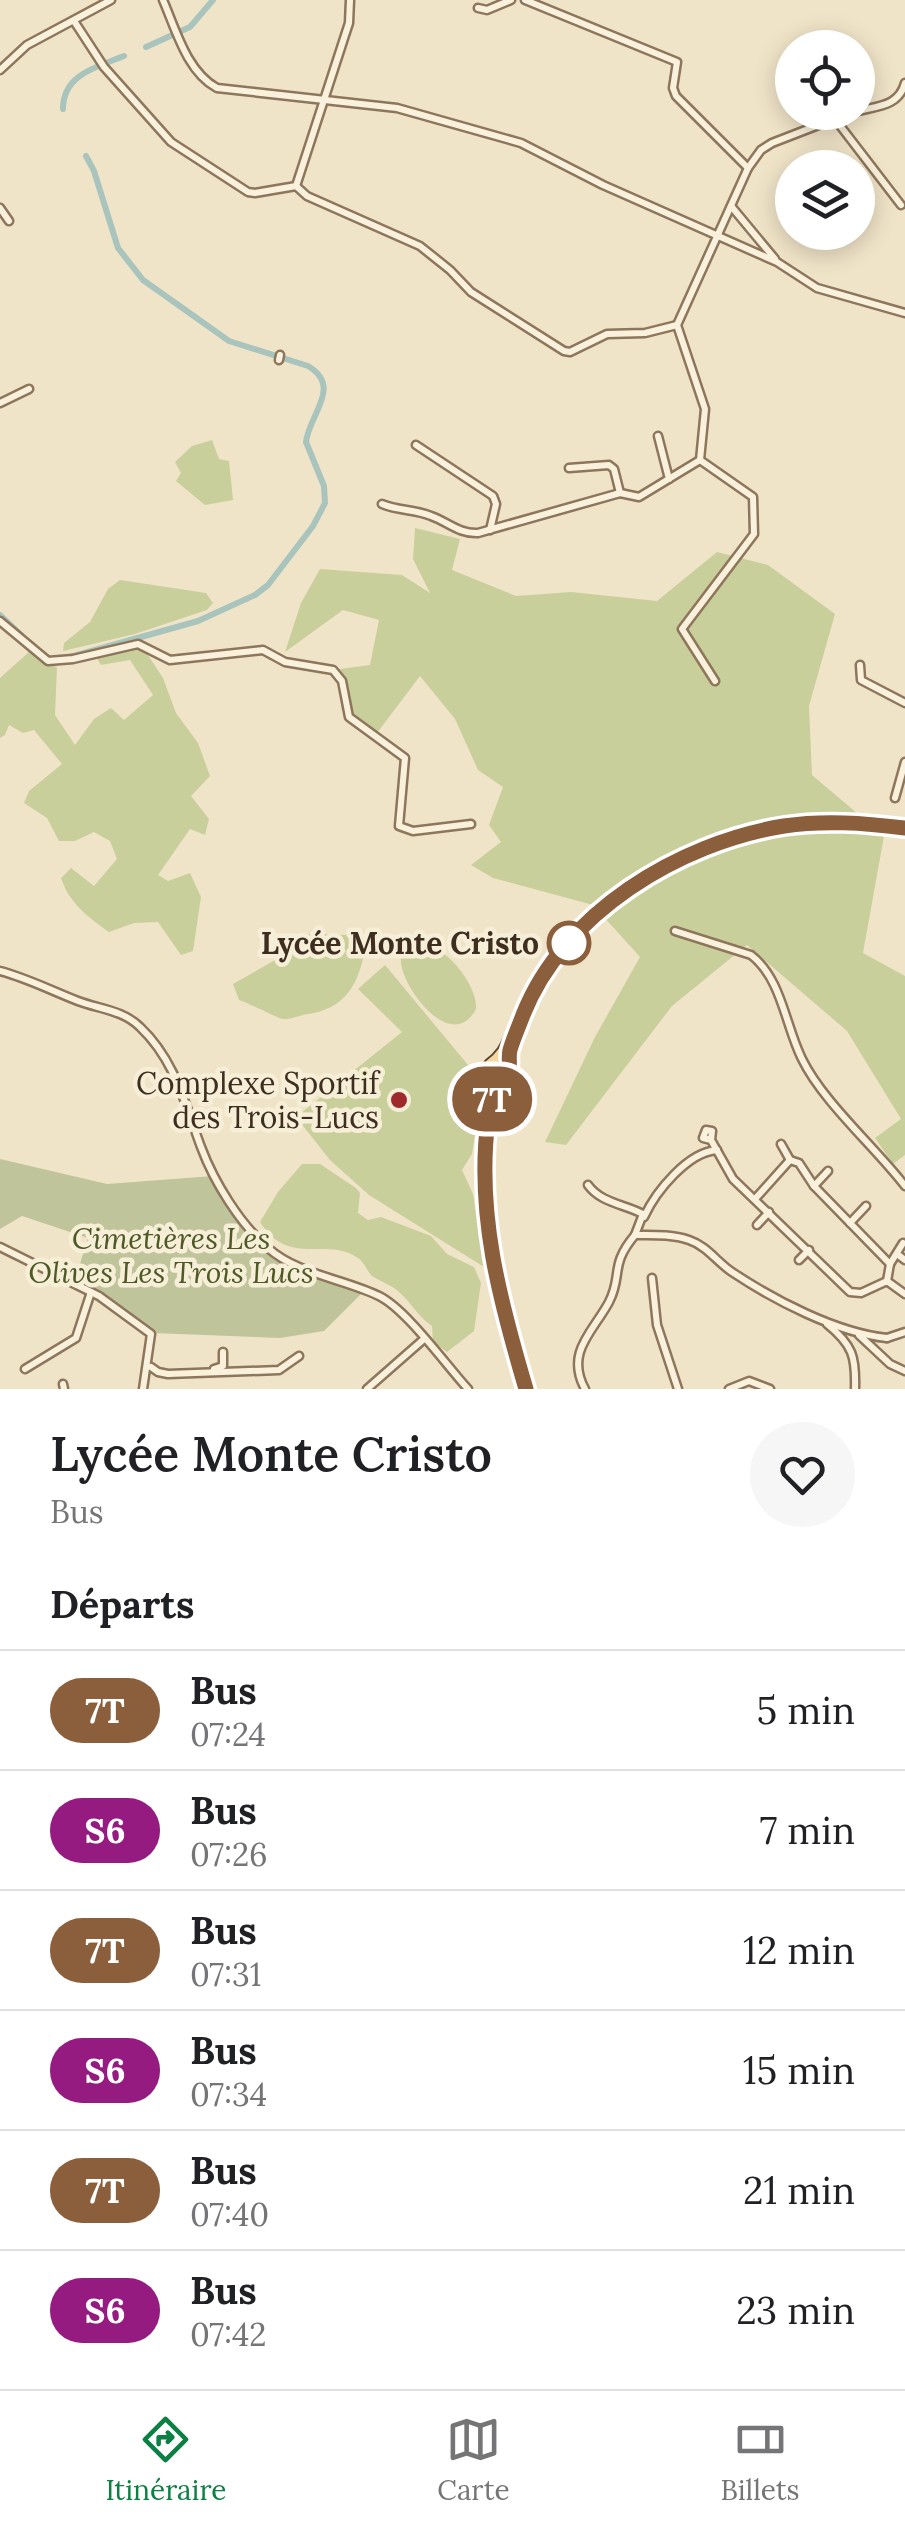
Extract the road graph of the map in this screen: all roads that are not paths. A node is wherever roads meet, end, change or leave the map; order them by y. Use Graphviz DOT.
graph roads {
  1 [pos="111,0"];
  2 [pos="163,0"];
  3 [pos="350,0"];
  4 [pos="510,0"];
  5 [pos="525,0"];
  6 [pos="478,8"];
  7 [pos="74,20"];
  8 [pos="0,70"];
  9 [pos="905,83"];
  10 [pos="326,100"];
  11 [pos="875,106"];
  12 [pos="806,130"];
  13 [pos="843,130"];
  14 [pos="748,168"];
  15 [pos="296,186"];
  16 [pos="901,205"];
  17 [pos="731,206"];
  18 [pos="0,208"];
  19 [pos="9,221"];
  20 [pos="717,235"];
  21 [pos="776,262"];
  22 [pos="905,313"];
  23 [pos="678,325"];
  24 [pos="29,389"];
  25 [pos="0,403"];
  26 [pos="658,436"];
  27 [pos="416,444"];
  28 [pos="700,460"];
  29 [pos="569,468"];
  30 [pos="669,479"];
  31 [pos="620,494"];
  32 [pos="382,504"];
  33 [pos="490,530"];
  34 [pos="0,621"];
  35 [pos="860,665"];
  36 [pos="715,681"];
  37 [pos="905,703"];
  38 [pos="905,762"];
  39 [pos="895,798"];
  40 [pos="472,824"];
  41 [pos="905,828"];
  42 [pos="675,932"];
  43 [pos="0,970"];
  44 [pos="523,1016"];
  45 [pos="496,1059"];
  46 [pos="508,1067"];
  47 [pos="490,1077"];
  48 [pos="501,1080"];
  49 [pos="492,1098"];
  50 [pos="712,1140"];
  51 [pos="781,1144"];
  52 [pos="717,1150"];
  53 [pos="790,1160"];
  54 [pos="828,1171"];
  55 [pos="588,1185"];
  56 [pos="814,1186"];
  57 [pos="905,1186"];
  58 [pos="755,1199"];
  59 [pos="866,1206"];
  60 [pos="769,1212"];
  61 [pos="644,1217"];
  62 [pos="850,1223"];
  63 [pos="756,1224"];
  64 [pos="635,1235"];
  65 [pos="903,1243"];
  66 [pos="0,1246"];
  67 [pos="809,1250"];
  68 [pos="897,1254"];
  69 [pos="799,1260"];
  70 [pos="905,1260"];
  71 [pos="890,1264"];
  72 [pos="652,1278"];
  73 [pos="887,1281"];
  74 [pos="91,1292"];
  75 [pos="905,1294"];
  76 [pos="818,1318"];
  77 [pos="840,1328"];
  78 [pos="905,1332"];
  79 [pos="858,1333"];
  80 [pos="887,1338"];
  81 [pos="424,1339"];
  82 [pos="865,1340"];
  83 [pos="223,1352"];
  84 [pos="299,1356"];
  85 [pos="149,1366"];
  86 [pos="25,1369"];
  87 [pos="905,1370"];
  88 [pos="143,1389"];
  89 [pos="367,1389"];
  90 [pos="468,1389"];
  91 [pos="526,1389"];
  92 [pos="585,1389"];
  93 [pos="678,1389"];
  94 [pos="729,1389"];
  95 [pos="770,1389"];
  96 [pos="855,1389"];
  1 -- 7 [label="street"];
  2 -- 10 [label="street"];
  3 -- 10 [label="street"];
  4 -- 6 [label="street"];
  5 -- 14 [label="street"];
  7 -- 8 [label="street"];
  7 -- 15 [label="street"];
  9 -- 11 [label="street"];
  10 -- 15 [label="street"];
  10 -- 20 [label="street"];
  12 -- 14 [label="street"];
  13 -- 16 [label="street"];
  14 -- 17 [label="street"];
  15 -- 23 [label="street"];
  17 -- 20 [label="street"];
  17 -- 21 [label="street"];
  18 -- 19 [label="street"];
  20 -- 21 [label="street"];
  20 -- 23 [label="street"];
  21 -- 22 [label="street"];
  23 -- 28 [label="street"];
  24 -- 25 [label="street"];
  26 -- 30 [label="street"];
  27 -- 33 [label="street"];
  28 -- 30 [label="street"];
  28 -- 36 [label="street"];
  29 -- 31 [label="street"];
  30 -- 31 [label="street"];
  31 -- 33 [label="street"];
  32 -- 33 [label="street"];
  34 -- 40 [label="street"];
  35 -- 37 [label="street"];
  38 -- 39 [label="street"];
  41 -- 44 [label="main road"];
  42 -- 57 [label="street"];
  43 -- 81 [label="street"];
  44 -- 45 [label="main road"];
  44 -- 46 [label="main road"];
  45 -- 46 [label="main road"];
  45 -- 47 [label="main road"];
  46 -- 48 [label="main road"];
  47 -- 48 [label="main road"];
  47 -- 49 [label="main road"];
  48 -- 49 [label="main road"];
  49 -- 91 [label="main road"];
  50 -- 52 [label="street"];
  51 -- 53 [label="street"];
  52 -- 58 [label="street"];
  52 -- 61 [label="street"];
  53 -- 56 [label="street"];
  53 -- 58 [label="street"];
  54 -- 56 [label="street"];
  55 -- 61 [label="street"];
  56 -- 62 [label="street"];
  58 -- 60 [label="street"];
  59 -- 62 [label="street"];
  60 -- 63 [label="street"];
  60 -- 67 [label="street"];
  61 -- 64 [label="street"];
  62 -- 71 [label="street"];
  64 -- 76 [label="street"];
  64 -- 92 [label="street"];
  65 -- 68 [label="street"];
  66 -- 74 [label="street"];
  67 -- 69 [label="street"];
  67 -- 73 [label="street"];
  68 -- 70 [label="street"];
  68 -- 71 [label="street"];
  71 -- 73 [label="street"];
  72 -- 93 [label="street"];
  73 -- 75 [label="street"];
  74 -- 85 [label="street"];
  74 -- 86 [label="street"];
  76 -- 77 [label="street"];
  76 -- 96 [label="street"];
  77 -- 79 [label="street"];
  77 -- 82 [label="street"];
  78 -- 80 [label="street"];
  79 -- 80 [label="street"];
  79 -- 82 [label="street"];
  80 -- 82 [label="street"];
  81 -- 89 [label="street"];
  81 -- 90 [label="street"];
  82 -- 87 [label="street"];
  83 -- 85 [label="street"];
  84 -- 85 [label="street"];
  85 -- 88 [label="street"];
  94 -- 95 [label="street"];
}
